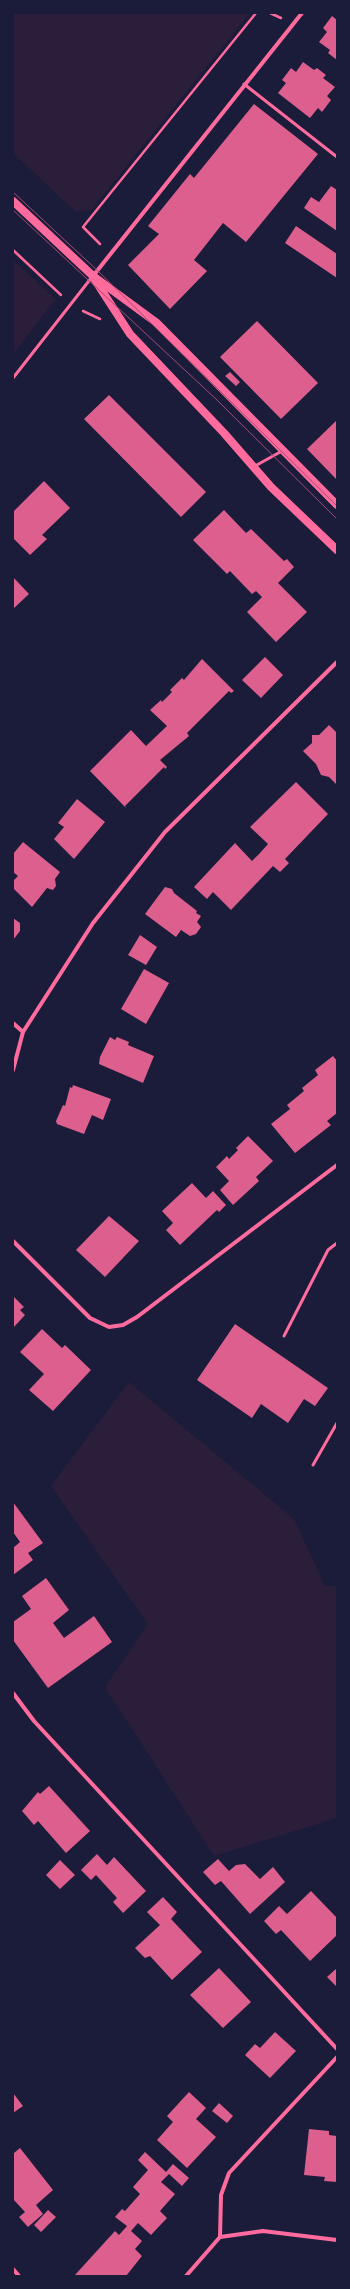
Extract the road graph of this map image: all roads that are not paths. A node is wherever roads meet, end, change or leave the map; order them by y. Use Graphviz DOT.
graph roads {
  1 [pos="302,13"];
  2 [pos="244,84"];
  3 [pos="337,157"];
  4 [pos="13,201"];
  5 [pos="93,276"];
  6 [pos="13,378"];
  7 [pos="283,450"];
  8 [pos="254,467"];
  9 [pos="337,505"];
  10 [pos="337,550"];
  11 [pos="337,662"];
  12 [pos="13,1023"];
  13 [pos="23,1032"];
  14 [pos="13,1070"];
  15 [pos="337,1165"];
  16 [pos="13,1241"];
  17 [pos="337,1243"];
  18 [pos="284,1336"];
  19 [pos="337,1423"];
  20 [pos="313,1465"];
  21 [pos="13,1693"];
  22 [pos="337,2049"];
  23 [pos="337,2057"];
  24 [pos="220,2236"];
  25 [pos="337,2240"];
  26 [pos="13,2269"];
  27 [pos="19,2276"];
  28 [pos="186,2276"];
  1 -- 2 [label="street"];
  2 -- 3 [label="lane"];
  2 -- 5 [label="street"];
  4 -- 5 [label="main road"];
  5 -- 6 [label="lane"];
  5 -- 7 [label="main road"];
  5 -- 8 [label="main road"];
  7 -- 8 [label="lane"];
  7 -- 9 [label="main road"];
  8 -- 10 [label="main road"];
  11 -- 13 [label="street"];
  12 -- 13 [label="street"];
  13 -- 14 [label="street"];
  15 -- 16 [label="street"];
  17 -- 18 [label="lane"];
  19 -- 20 [label="lane"];
  21 -- 22 [label="street"];
  23 -- 24 [label="street"];
  24 -- 25 [label="street"];
  24 -- 28 [label="street"];
  26 -- 27 [label="street"];
}
